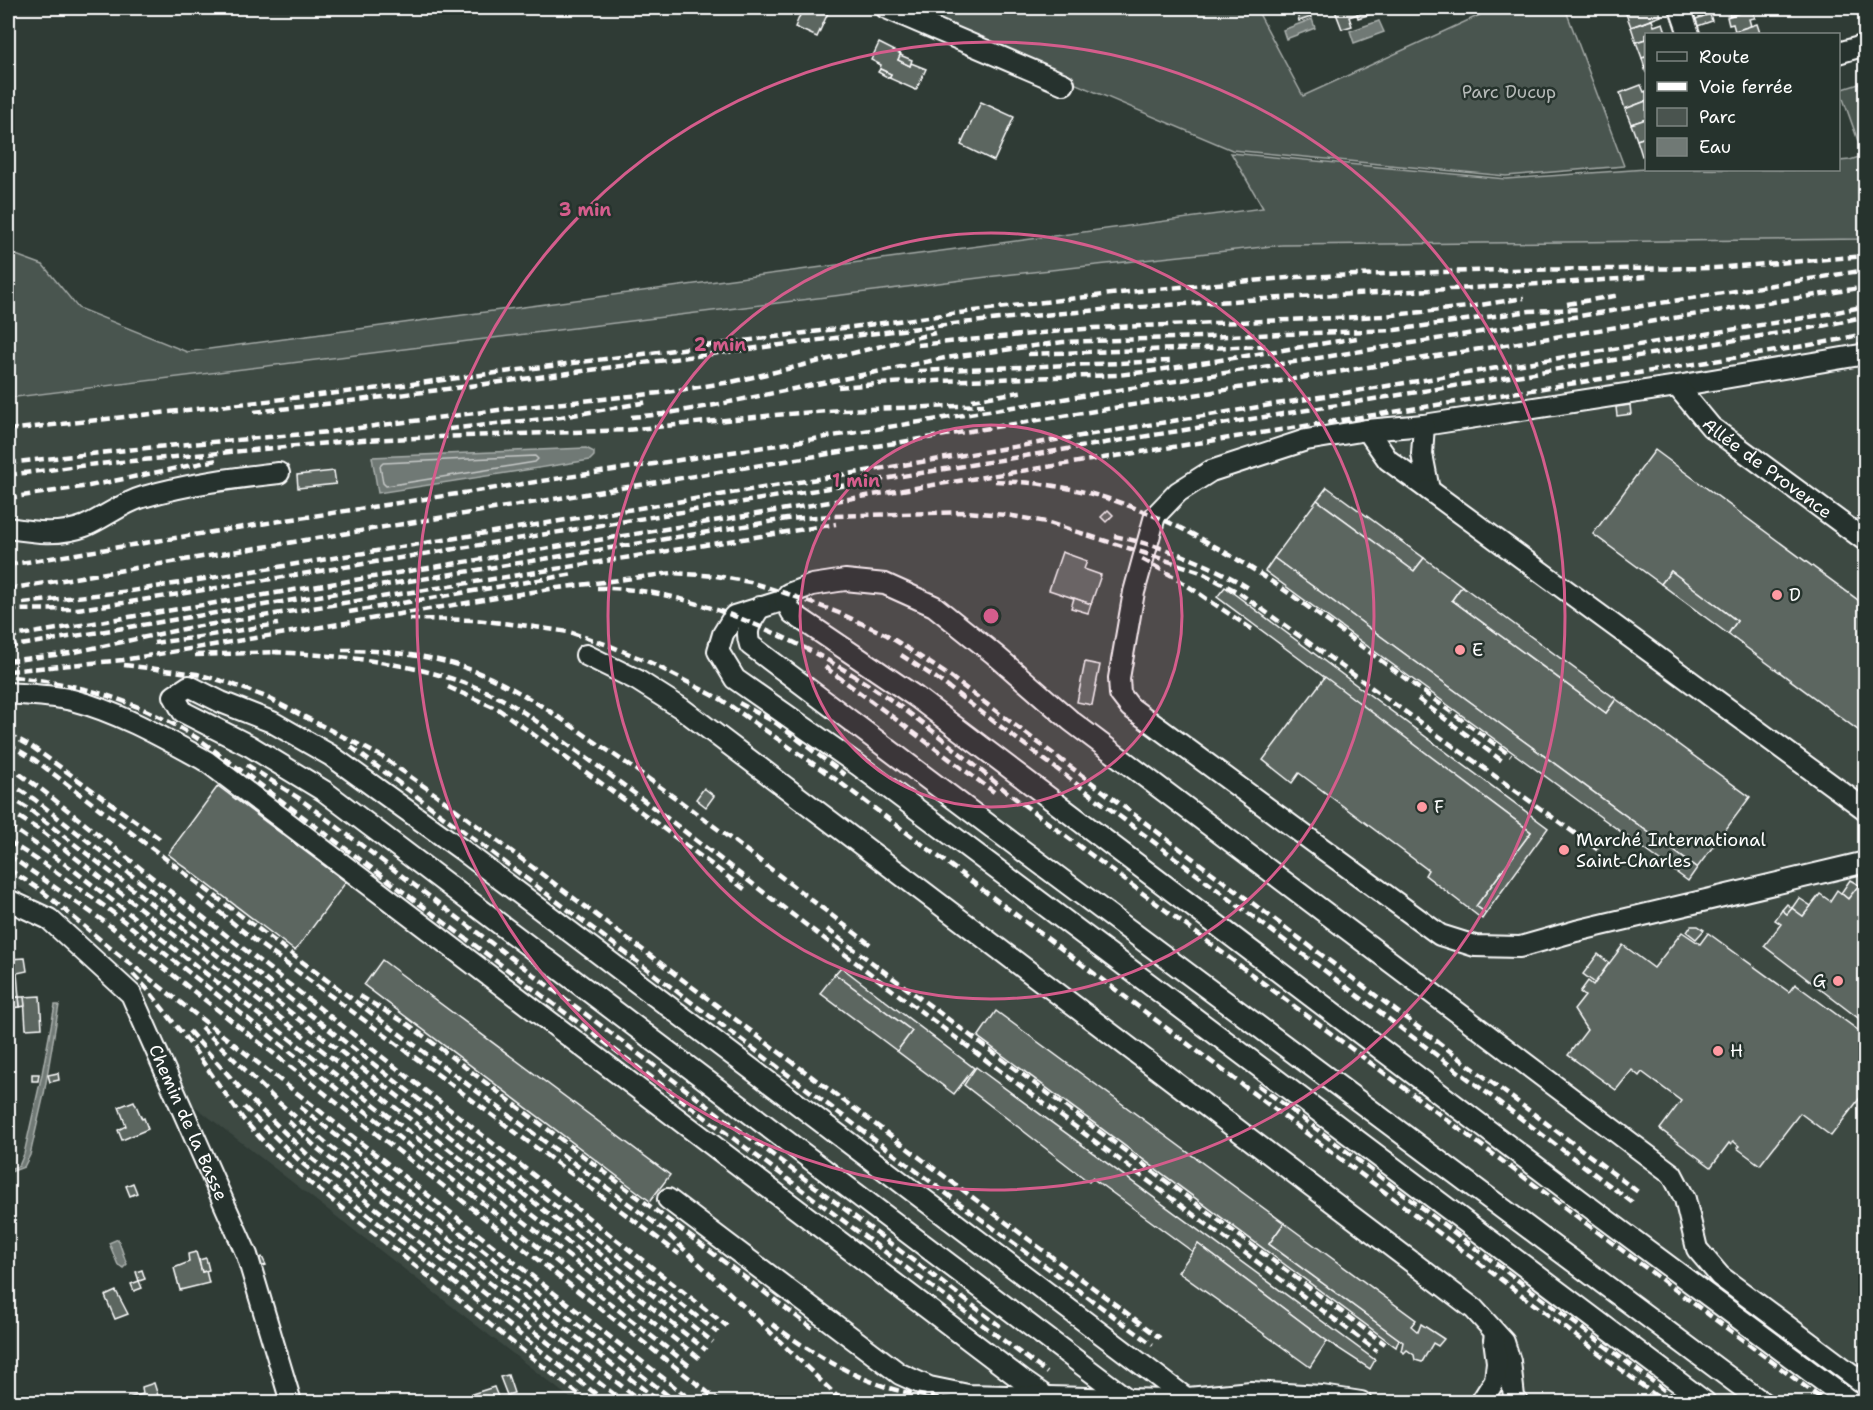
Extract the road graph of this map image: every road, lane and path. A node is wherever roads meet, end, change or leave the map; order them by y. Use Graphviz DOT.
graph roads {
  1 [pos="885,8"];
  2 [pos="1680,8"];
  3 [pos="1689,33"];
  4 [pos="1866,45"];
  5 [pos="1840,53"];
  6 [pos="1064,84"];
  7 [pos="1866,354"];
  8 [pos="1677,387"];
  9 [pos="1424,425"];
  10 [pos="1367,430"];
  11 [pos="279,473"];
  12 [pos="1429,490"];
  13 [pos="8,528"];
  14 [pos="1866,541"];
  15 [pos="785,600"];
  16 [pos="760,607"];
  17 [pos="586,655"];
  18 [pos="8,693"];
  19 [pos="1866,810"];
  20 [pos="1866,862"];
  21 [pos="8,900"];
  22 [pos="668,1199"];
  23 [pos="1492,1330"];
  24 [pos="1866,1385"];
  25 [pos="1045,1396"];
  26 [pos="1126,1398"];
  27 [pos="1186,1398"];
  28 [pos="291,1402"];
  29 [pos="1361,1402"];
  30 [pos="1483,1402"];
  31 [pos="1503,1402"];
  32 [pos="1517,1402"];
  33 [pos="1704,1402"];
  34 [pos="1762,1402"];
  35 [pos="1851,1402"];
  1 -- 6 [label="street"];
  2 -- 3 [label="street"];
  4 -- 5 [label="street"];
  7 -- 8 [label="street"];
  8 -- 9 [label="street"];
  8 -- 14 [label="street, Allée de Provence"];
  9 -- 10 [label="street"];
  9 -- 12 [label="street"];
  10 -- 12 [label="street"];
  10 -- 20 [label="street"];
  11 -- 13 [label="street"];
  12 -- 19 [label="street"];
  15 -- 16 [label="street"];
  15 -- 24 [label="street"];
  15 -- 35 [label="street"];
  16 -- 33 [label="street"];
  16 -- 34 [label="street"];
  17 -- 23 [label="street"];
  18 -- 25 [label="street"];
  21 -- 28 [label="street, Chemin de la Basse"];
  22 -- 25 [label="street"];
  23 -- 30 [label="street"];
  23 -- 32 [label="street"];
  25 -- 26 [label="street"];
  26 -- 27 [label="street"];
  26 -- 27 [label="street"];
  27 -- 29 [label="street"];
  30 -- 31 [label="street"];
}
